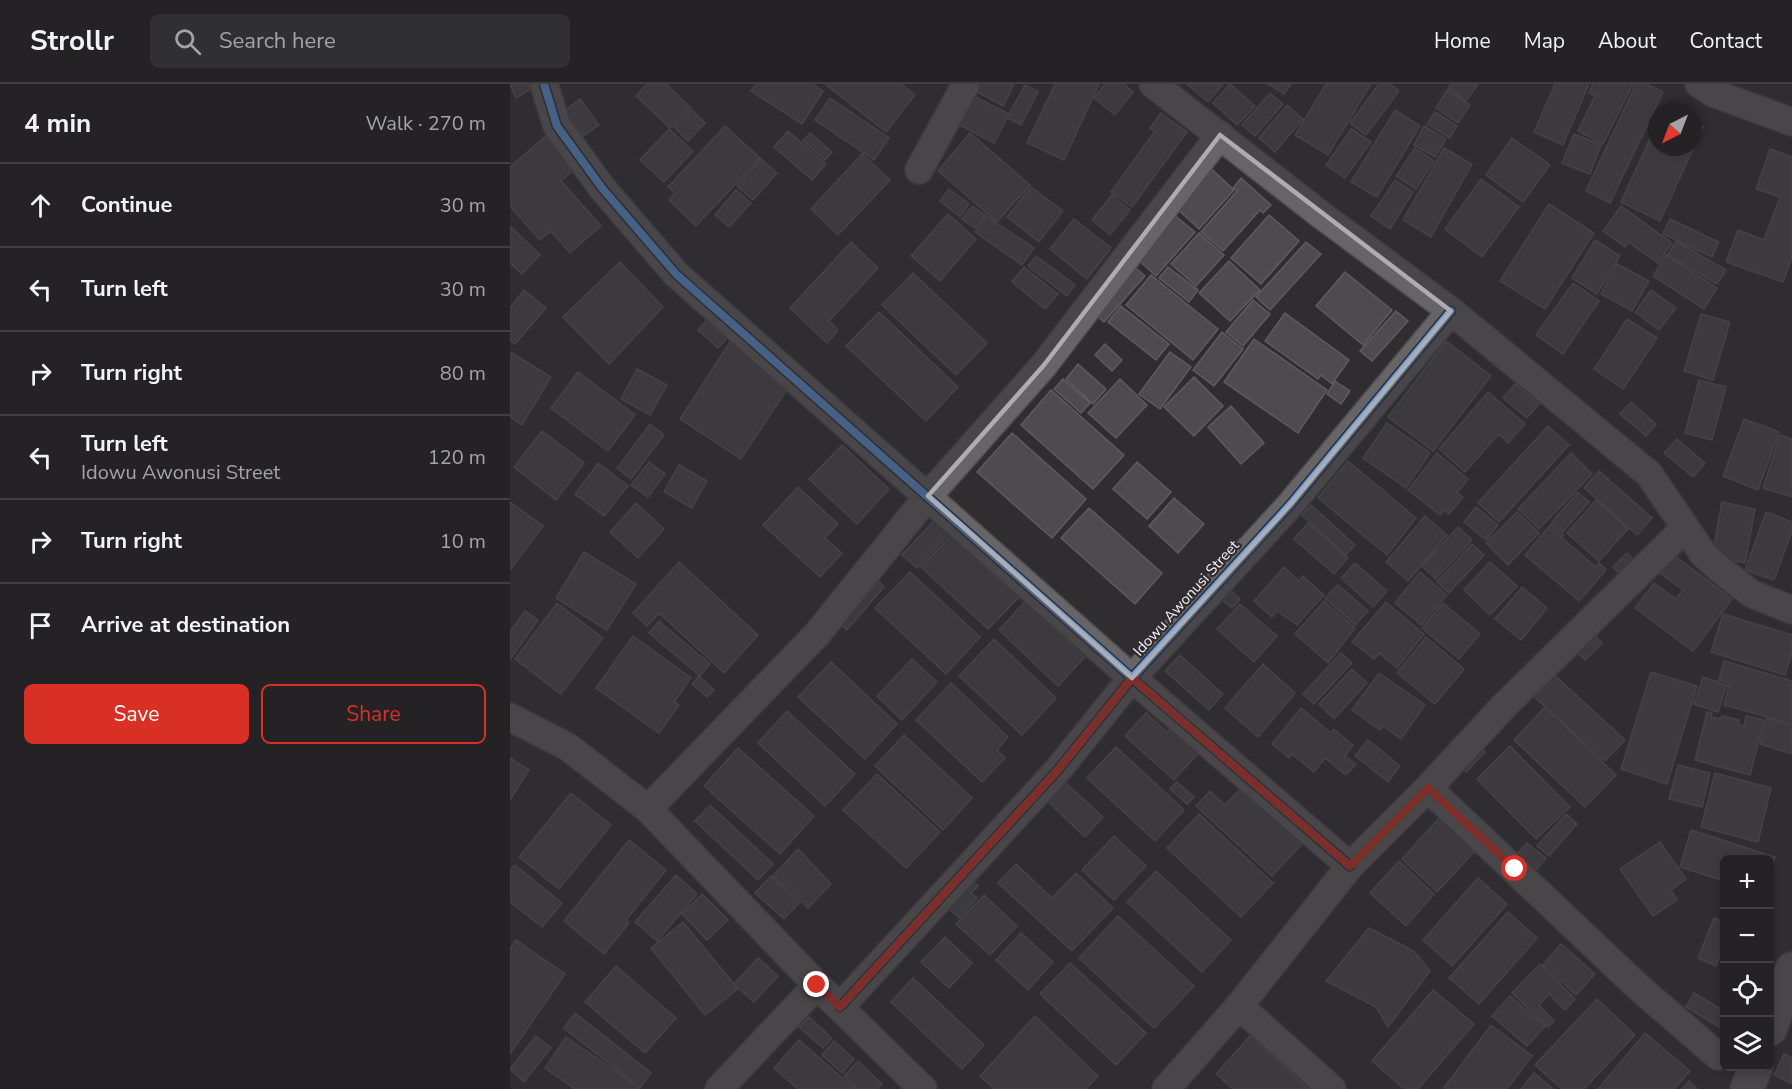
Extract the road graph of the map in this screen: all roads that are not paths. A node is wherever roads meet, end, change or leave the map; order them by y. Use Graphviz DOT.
graph roads {
  1 [pos="544,84"];
  2 [pos="966,84"];
  3 [pos="1153,84"];
  4 [pos="1710,87"];
  5 [pos="1792,122"];
  6 [pos="1220,135"];
  7 [pos="919,170"];
  8 [pos="1451,311"];
  9 [pos="928,496"];
  10 [pos="1685,528"];
  11 [pos="1792,610"];
  12 [pos="1132,678"];
  13 [pos="510,717"];
  14 [pos="1428,788"];
  15 [pos="648,809"];
  16 [pos="1350,866"];
  17 [pos="1792,969"];
  18 [pos="817,985"];
  19 [pos="1239,1006"];
  20 [pos="840,1007"];
  21 [pos="1774,1018"];
  22 [pos="1718,1056"];
  23 [pos="1754,1071"];
  24 [pos="719,1089"];
  25 [pos="923,1089"];
  26 [pos="1166,1089"];
  27 [pos="1332,1089"];
  28 [pos="1747,1089"];
  1 -- 9 [label="street"];
  2 -- 7 [label="street"];
  3 -- 6 [label="street"];
  4 -- 5 [label="street"];
  6 -- 8 [label="street"];
  6 -- 9 [label="street"];
  8 -- 10 [label="street"];
  8 -- 12 [label="street, Idowu Awonusi Street"];
  9 -- 12 [label="street"];
  9 -- 15 [label="street"];
  10 -- 11 [label="street"];
  10 -- 14 [label="street"];
  12 -- 16 [label="street"];
  12 -- 20 [label="street, Idowu Awonusi Street"];
  13 -- 15 [label="street"];
  14 -- 16 [label="street"];
  14 -- 22 [label="street"];
  15 -- 18 [label="street"];
  16 -- 19 [label="street"];
  17 -- 21 [label="street"];
  18 -- 20 [label="street"];
  18 -- 24 [label="street"];
  19 -- 26 [label="street"];
  19 -- 27 [label="street"];
  20 -- 25 [label="street"];
  23 -- 28 [label="street"];
}
